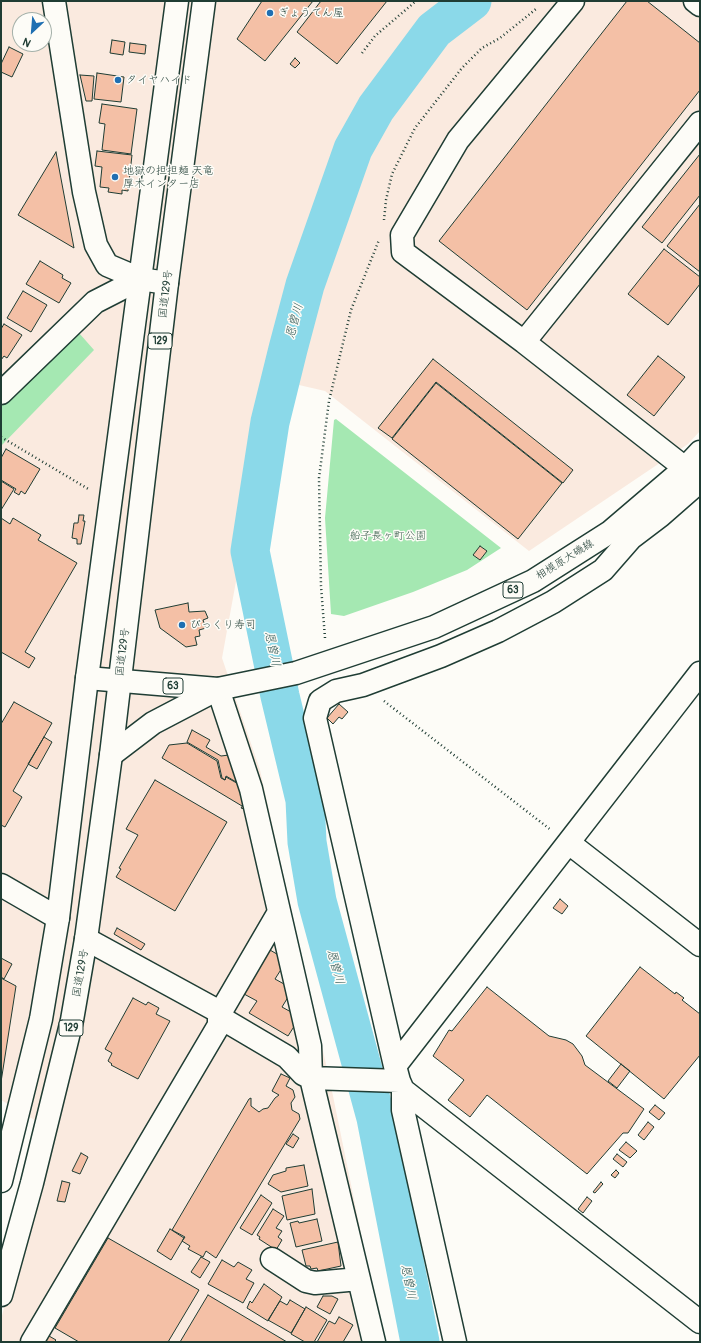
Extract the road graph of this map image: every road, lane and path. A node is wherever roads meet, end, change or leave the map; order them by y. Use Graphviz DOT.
graph roads {
  1 [pos="54,1"];
  2 [pos="177,1"];
  3 [pos="204,1"];
  4 [pos="416,1"];
  5 [pos="573,1"];
  6 [pos="695,1"];
  7 [pos="700,5"];
  8 [pos="540,6"];
  9 [pos="362,53"];
  10 [pos="700,123"];
  11 [pos="384,222"];
  12 [pos="380,237"];
  13 [pos="140,279"];
  14 [pos="167,283"];
  15 [pos="524,342"];
  16 [pos="1,393"];
  17 [pos="1,437"];
  18 [pos="700,452"];
  19 [pos="695,474"];
  20 [pos="111,502"];
  21 [pos="325,638"];
  22 [pos="700,673"];
  23 [pos="87,678"];
  24 [pos="119,682"];
  25 [pos="363,685"];
  26 [pos="222,689"];
  27 [pos="111,755"];
  28 [pos="569,843"];
  29 [pos="1,885"];
  30 [pos="279,912"];
  31 [pos="58,918"];
  32 [pos="86,939"];
  33 [pos="700,945"];
  34 [pos="219,1015"];
  35 [pos="315,1078"];
  36 [pos="397,1079"];
  37 [pos="1,1181"];
  38 [pos="272,1259"];
  39 [pos="359,1279"];
  40 [pos="1,1295"];
  41 [pos="700,1322"];
  42 [pos="32,1342"];
  43 [pos="374,1342"];
  44 [pos="455,1342"];
  1 -- 13 [label="main road"];
  2 -- 13 [label="main road, 129"];
  3 -- 14 [label="main road, 国道129号 / 129"];
  4 -- 9 [label="path"];
  5 -- 15 [label="main road"];
  6 -- 7 [label="main road"];
  8 -- 11 [label="path"];
  10 -- 15 [label="main road"];
  12 -- 21 [label="path"];
  13 -- 14 [label="main road"];
  13 -- 16 [label="main road"];
  13 -- 20 [label="main road, 129"];
  14 -- 24 [label="main road, 国道129号 / 129"];
  15 -- 19 [label="main road"];
  17 -- 20 [label="path"];
  18 -- 19 [label="main road, 相模原大磯線 / 63"];
  19 -- 25 [label="main road"];
  19 -- 26 [label="main road, 相模原大磯線 / 63"];
  20 -- 23 [label="main road, 129"];
  22 -- 28 [label="main road"];
  23 -- 24 [label="main road, 63"];
  23 -- 31 [label="main road, 129"];
  24 -- 26 [label="main road, 63"];
  24 -- 27 [label="main road, 国道129号 / 129"];
  25 -- 28 [label="path"];
  25 -- 36 [label="main road"];
  26 -- 27 [label="main road"];
  26 -- 30 [label="main road"];
  27 -- 32 [label="main road, 国道129号 / 129"];
  28 -- 33 [label="main road"];
  28 -- 36 [label="main road"];
  29 -- 31 [label="main road"];
  30 -- 34 [label="main road"];
  30 -- 35 [label="main road"];
  31 -- 37 [label="main road, 129"];
  32 -- 34 [label="main road"];
  32 -- 40 [label="main road, 国道129号 / 129"];
  34 -- 35 [label="main road"];
  34 -- 42 [label="main road"];
  35 -- 36 [label="main road"];
  35 -- 39 [label="main road"];
  36 -- 41 [label="main road"];
  36 -- 44 [label="main road"];
  38 -- 39 [label="main road"];
  39 -- 43 [label="main road"];
}
